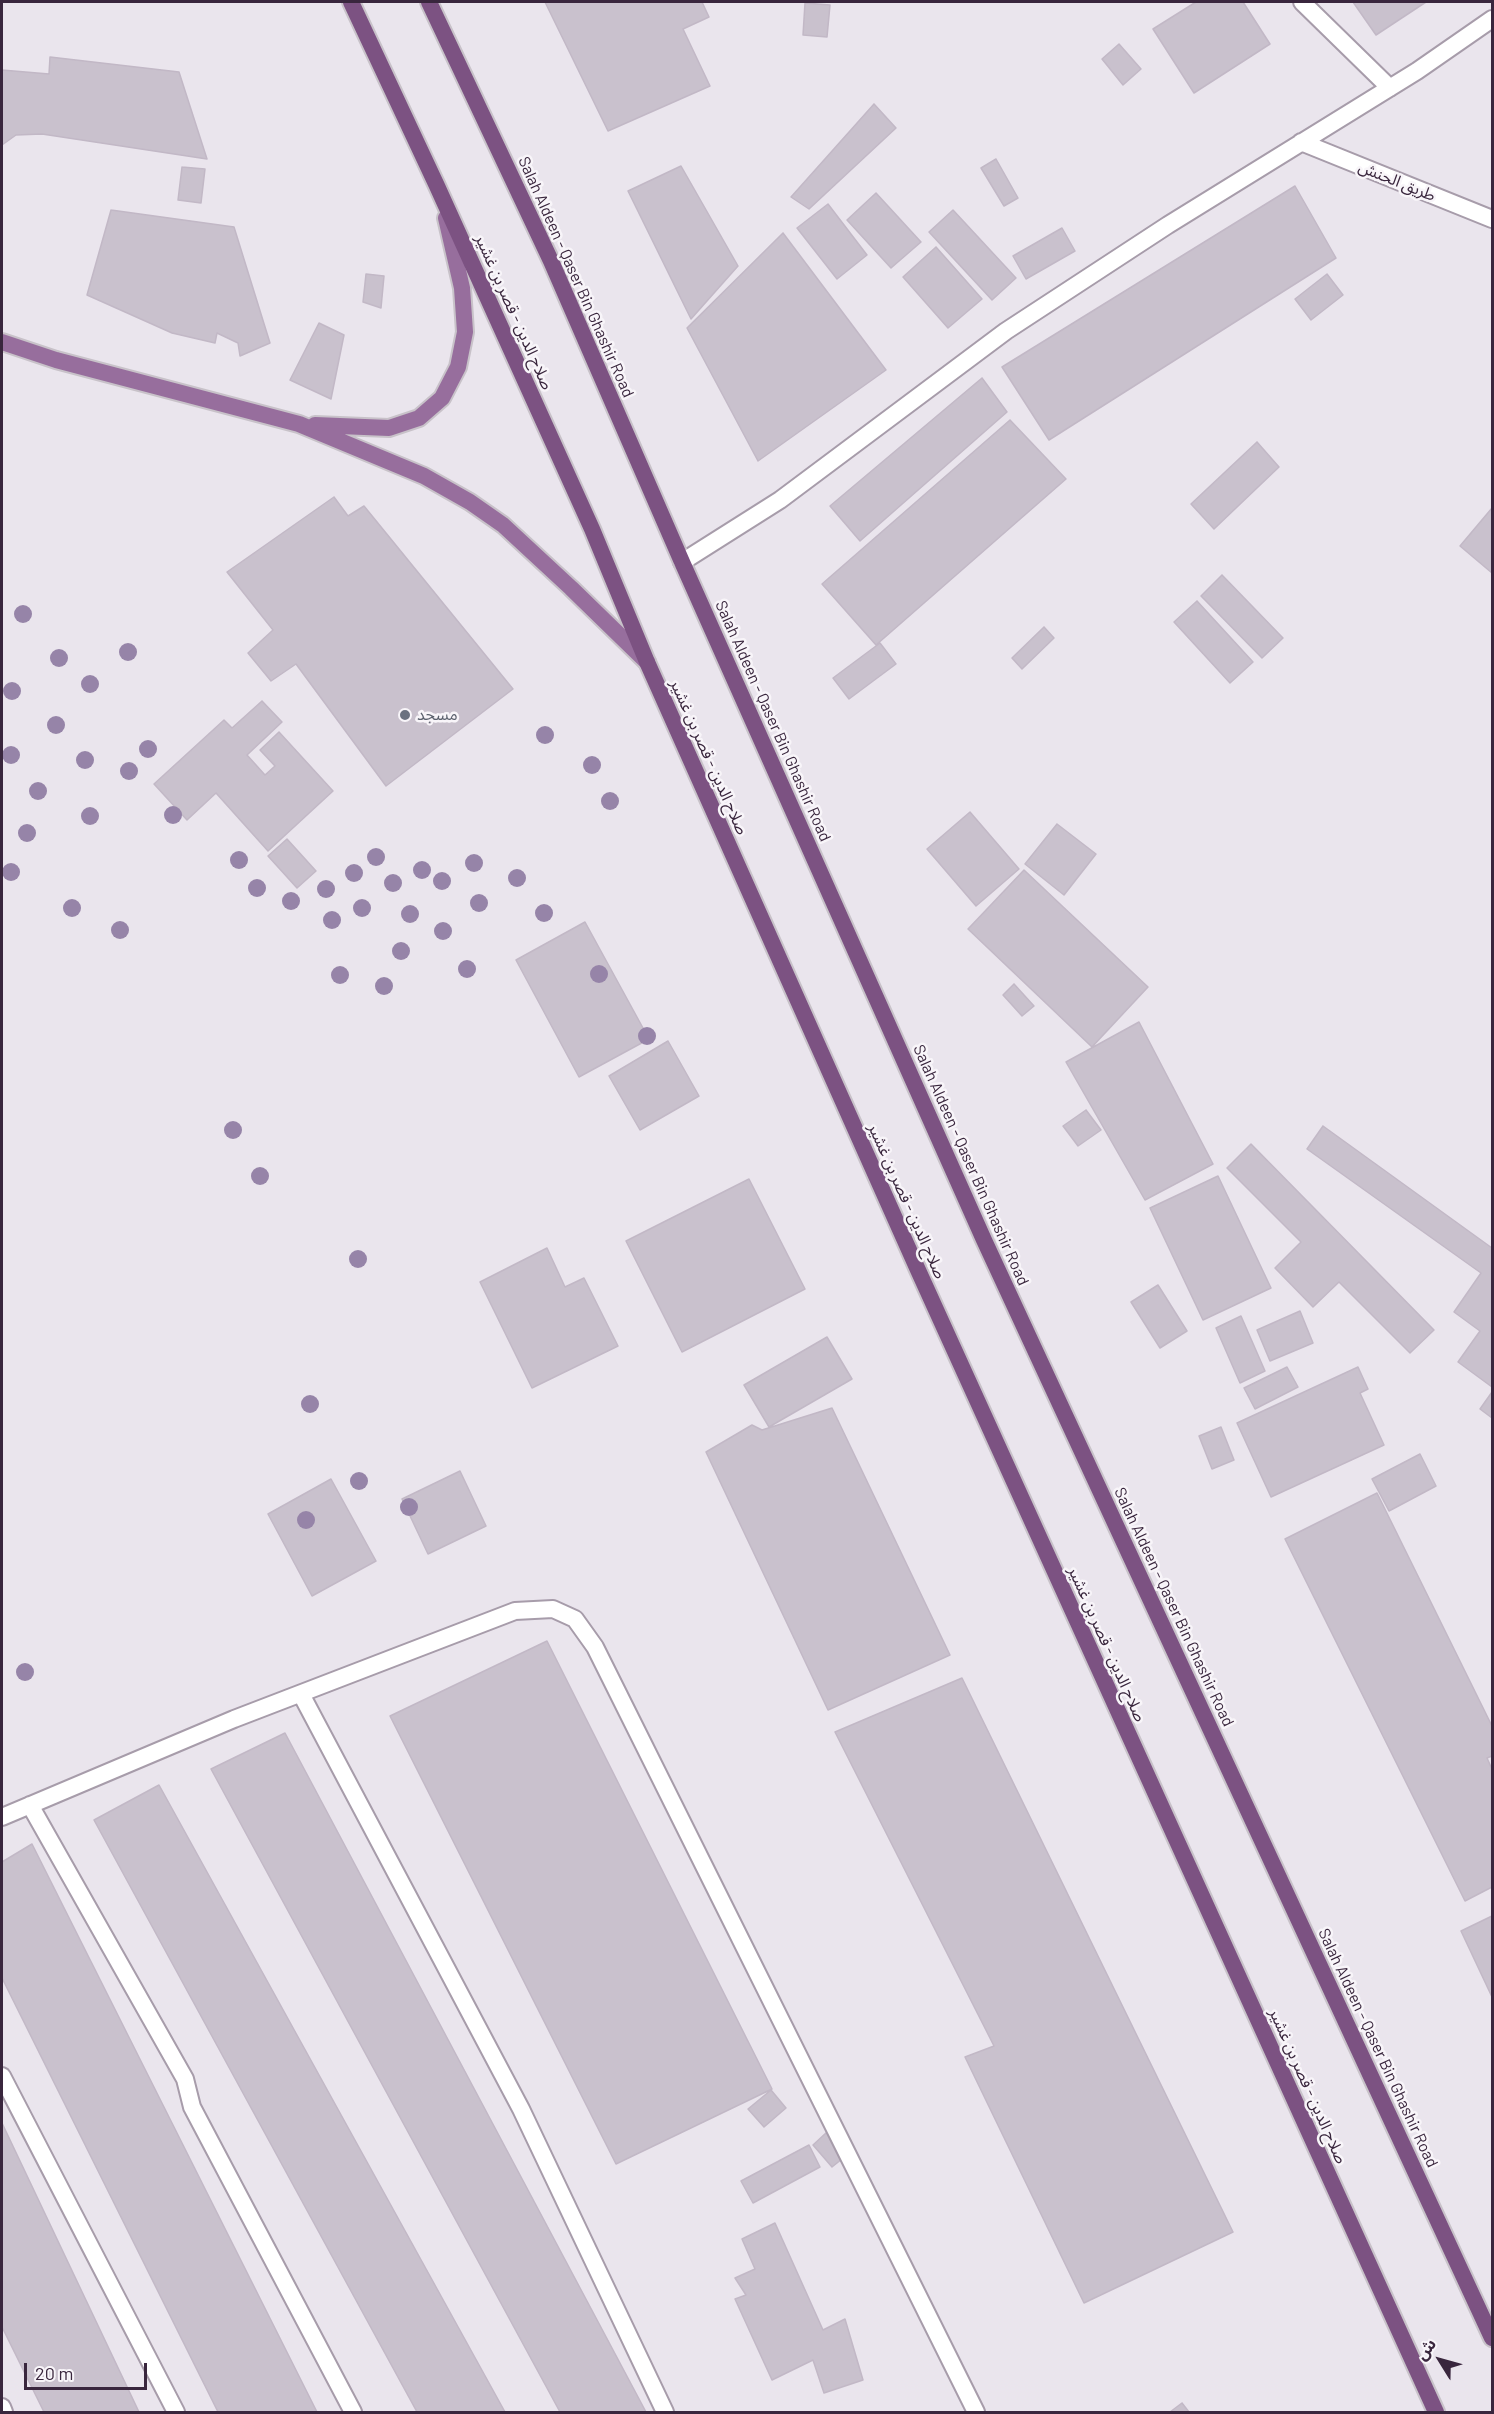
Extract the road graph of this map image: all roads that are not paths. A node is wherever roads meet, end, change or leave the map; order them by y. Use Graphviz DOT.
graph roads {
  1 [pos="351,2"];
  2 [pos="429,2"];
  3 [pos="1302,2"];
  4 [pos="1492,19"];
  5 [pos="1390,88"];
  6 [pos="1301,142"];
  7 [pos="437,186"];
  8 [pos="1492,219"];
  9 [pos="2,342"];
  10 [pos="299,424"];
  11 [pos="682,562"];
  12 [pos="647,662"];
  13 [pos="301,1694"];
  14 [pos="30,1805"];
  15 [pos="2,1817"];
  16 [pos="2,2076"];
  17 [pos="1492,2338"];
  18 [pos="2,2407"];
  19 [pos="4,2412"];
  20 [pos="176,2412"];
  21 [pos="353,2412"];
  22 [pos="665,2412"];
  23 [pos="976,2412"];
  24 [pos="1436,2412"];
  1 -- 7 [label="highway, صلاح الدين - قصر بن غشير"];
  2 -- 11 [label="highway, Salah Aldeen - Qaser Bin Ghashir Road"];
  3 -- 5 [label="street"];
  4 -- 5 [label="street"];
  5 -- 6 [label="street"];
  6 -- 8 [label="street, طريق الحنش"];
  6 -- 11 [label="street"];
  7 -- 10 [label="main road"];
  7 -- 12 [label="highway, صلاح الدين - قصر بن غشير"];
  9 -- 10 [label="main road"];
  10 -- 12 [label="main road"];
  11 -- 17 [label="highway, Salah Aldeen - Qaser Bin Ghashir Road"];
  12 -- 24 [label="highway, صلاح الدين - قصر بن غشير"];
  13 -- 14 [label="street"];
  13 -- 22 [label="street"];
  13 -- 23 [label="street"];
  14 -- 15 [label="street"];
  14 -- 21 [label="street"];
  16 -- 20 [label="street"];
  18 -- 19 [label="street"];
}
